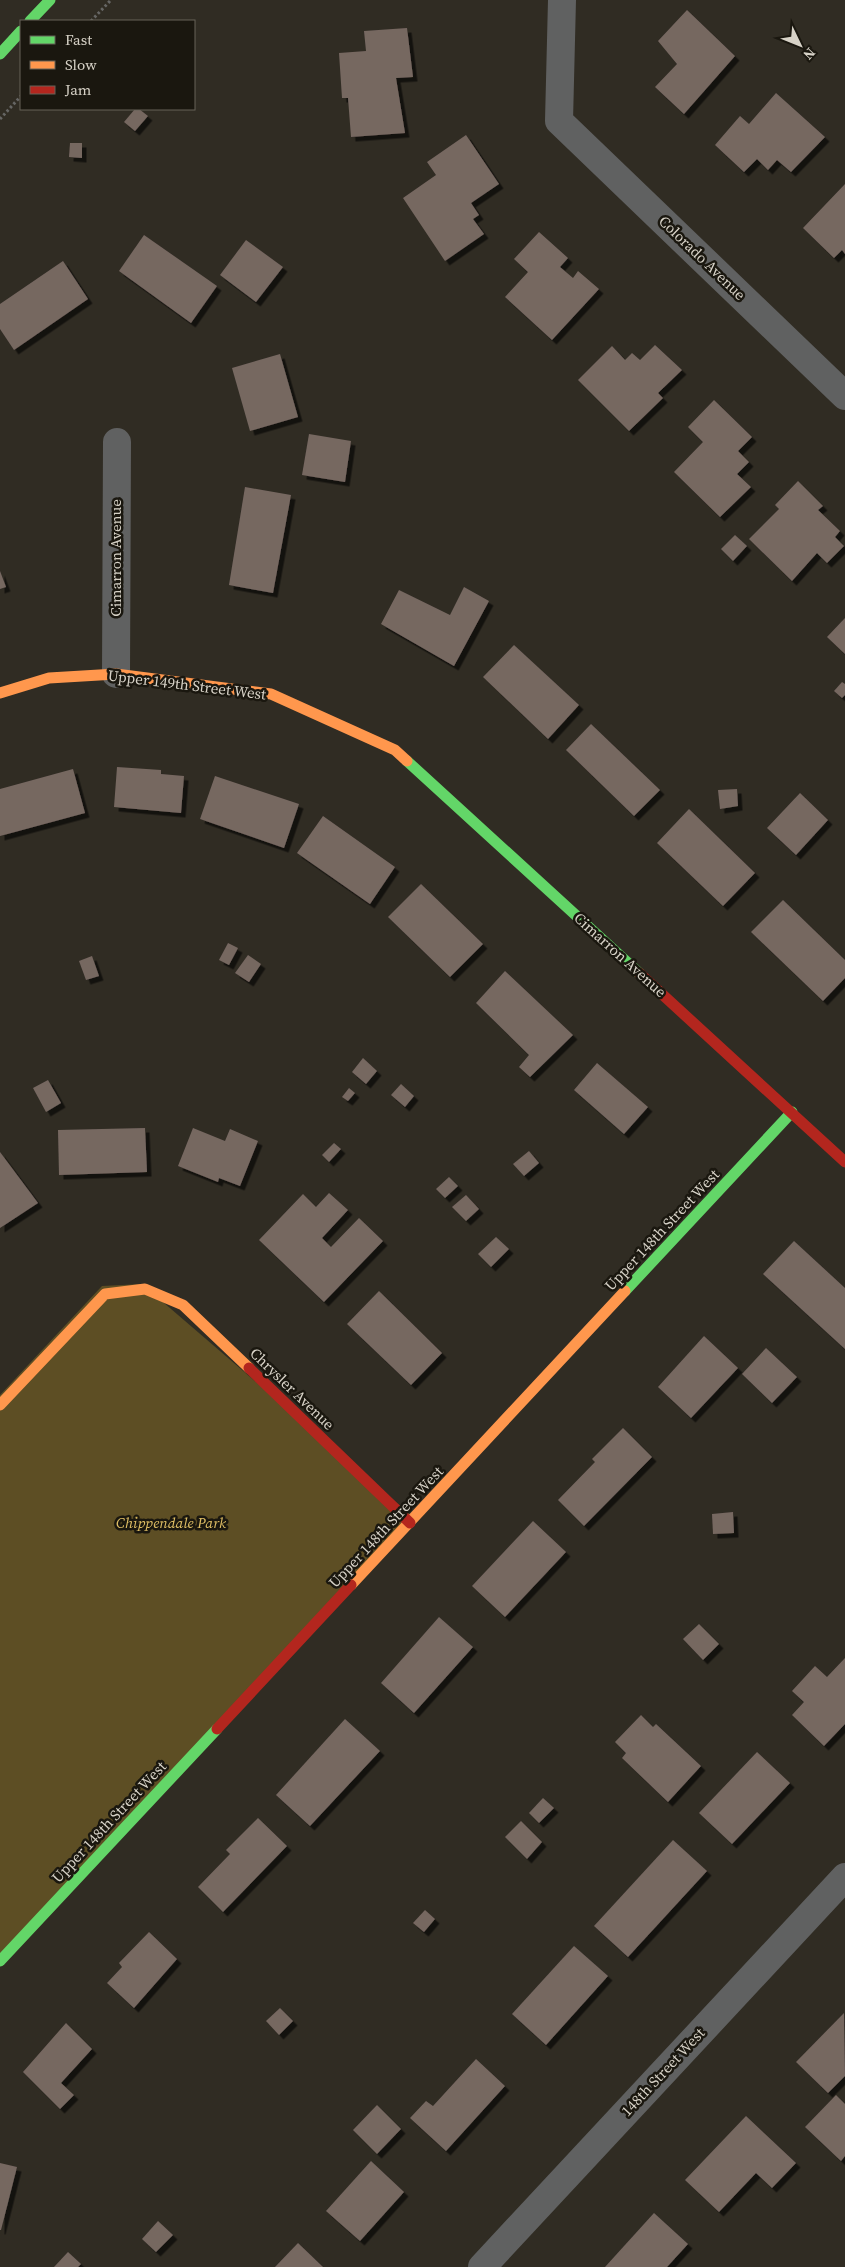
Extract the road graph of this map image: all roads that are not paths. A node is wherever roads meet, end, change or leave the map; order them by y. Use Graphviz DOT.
graph roads {
  1 [pos="50,0"];
  2 [pos="562,0"];
  3 [pos="31,20"];
  4 [pos="20,32"];
  5 [pos="0,54"];
  6 [pos="845,396"];
  7 [pos="117,442"];
  8 [pos="116,674"];
  9 [pos="0,693"];
  10 [pos="394,750"];
  11 [pos="792,1112"];
  12 [pos="845,1162"];
  13 [pos="0,1405"];
  14 [pos="410,1523"];
  15 [pos="845,1877"];
  16 [pos="0,1961"];
  17 [pos="482,2267"];
  1 -- 3 [label="main road"];
  2 -- 6 [label="street, Colorado Avenue"];
  4 -- 5 [label="main road"];
  7 -- 8 [label="street, Cimarron Avenue"];
  8 -- 9 [label="main road, Upper 149th Street West"];
  8 -- 10 [label="main road, Upper 149th Street West"];
  10 -- 11 [label="main road, Cimarron Avenue"];
  11 -- 12 [label="main road, Cimarron Avenue"];
  11 -- 14 [label="main road, Upper 148th Street West"];
  13 -- 14 [label="main road, Chrysler Avenue"];
  14 -- 16 [label="main road, Upper 148th Street West"];
  15 -- 17 [label="street, 148th Street West"];
}
